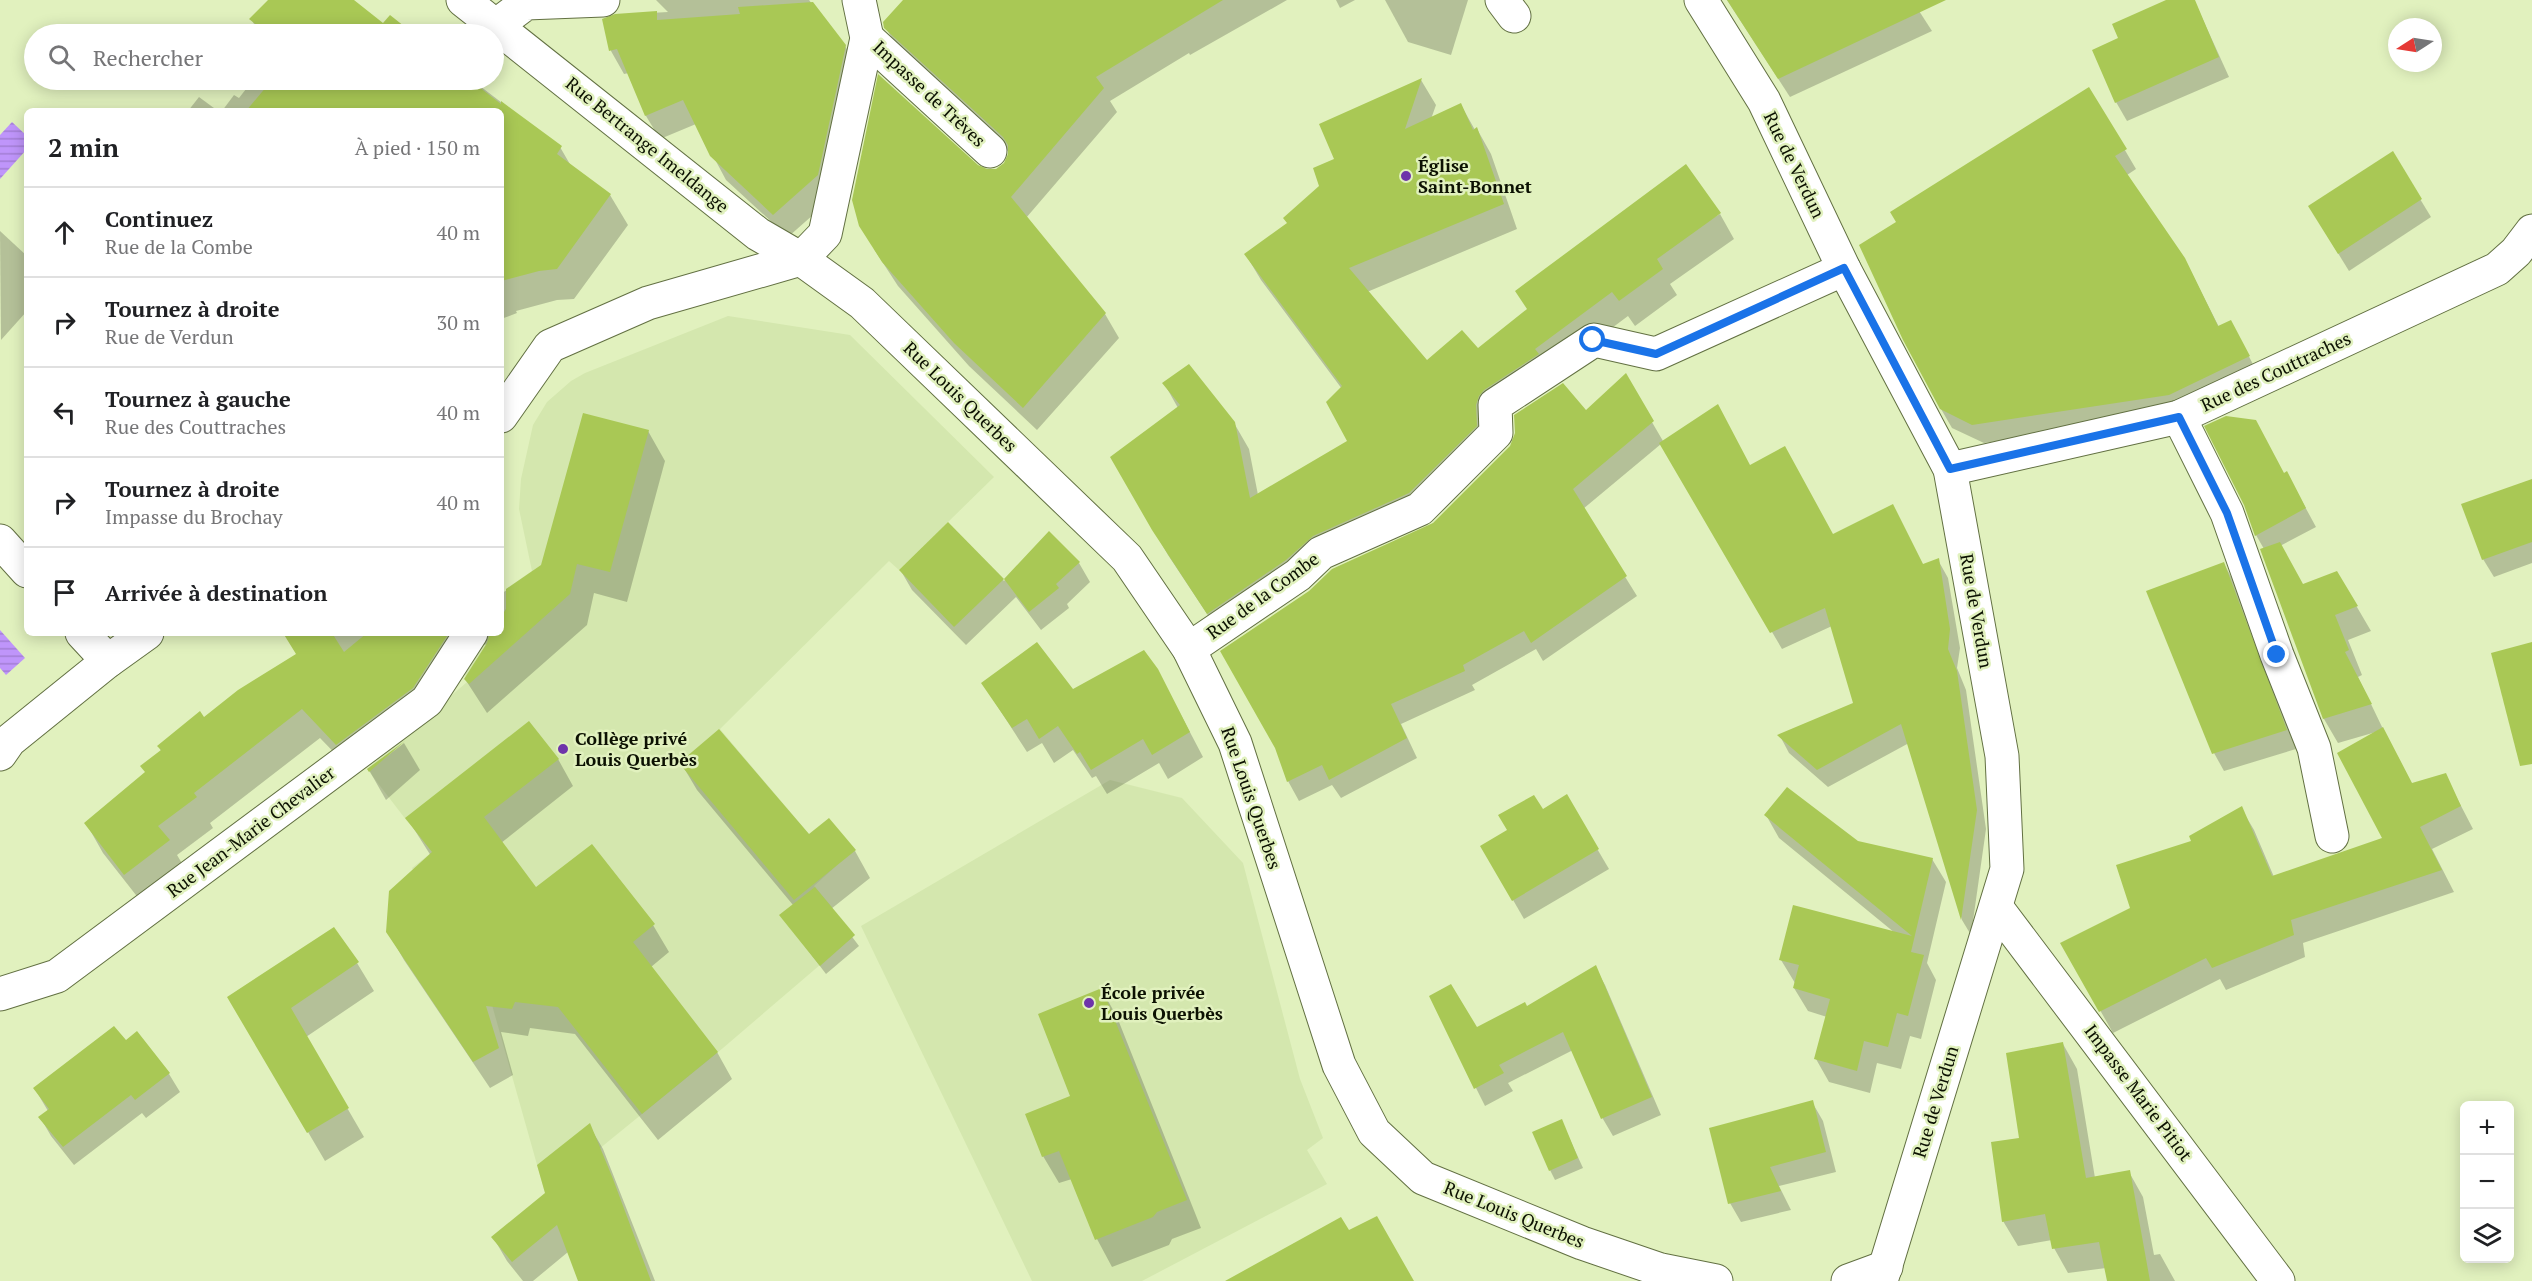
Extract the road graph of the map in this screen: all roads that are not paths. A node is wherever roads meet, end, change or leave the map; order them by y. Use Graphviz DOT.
graph roads {
  1 [pos="463,0"];
  2 [pos="603,0"];
  3 [pos="859,0"];
  4 [pos="1701,0"];
  5 [pos="496,24"];
  6 [pos="498,24"];
  7 [pos="504,31"];
  8 [pos="867,38"];
  9 [pos="990,151"];
  10 [pos="2527,253"];
  11 [pos="801,259"];
  12 [pos="1844,268"];
  13 [pos="504,412"];
  14 [pos="2179,417"];
  15 [pos="1950,469"];
  16 [pos="0,541"];
  17 [pos="24,568"];
  18 [pos="85,636"];
  19 [pos="143,636"];
  20 [pos="469,636"];
  21 [pos="1189,649"];
  22 [pos="108,661"];
  23 [pos="0,754"];
  24 [pos="2332,836"];
  25 [pos="1996,907"];
  26 [pos="0,994"];
  27 [pos="1883,1274"];
  28 [pos="1664,1276"];
  29 [pos="1716,1281"];
  30 [pos="1848,1281"];
  31 [pos="2278,1281"];
  1 -- 5 [label="street, Rue Bertrange Imeldange"];
  2 -- 6 [label="street"];
  3 -- 8 [label="street"];
  4 -- 12 [label="street, Rue de Verdun"];
  7 -- 11 [label="street, Rue Bertrange Imeldange"];
  8 -- 9 [label="street, Impasse de Trêves"];
  8 -- 11 [label="street"];
  10 -- 14 [label="street, Rue des Couttraches"];
  11 -- 13 [label="street"];
  11 -- 21 [label="street, Rue Louis Querbes"];
  12 -- 15 [label="street, Rue de Verdun"];
  12 -- 21 [label="street, Rue de la Combe"];
  14 -- 15 [label="street, Rue des Couttraches"];
  14 -- 24 [label="street"];
  15 -- 25 [label="street, Rue de Verdun"];
  16 -- 17 [label="street"];
  18 -- 22 [label="street"];
  19 -- 22 [label="street"];
  20 -- 26 [label="street, Rue Jean-Marie Chevalier"];
  21 -- 28 [label="street, Rue Louis Querbes"];
  22 -- 23 [label="street"];
  25 -- 27 [label="street, Rue de Verdun"];
  25 -- 31 [label="street, Impasse Marie Pitiot"];
  27 -- 30 [label="street, Rue de Verdun"];
  28 -- 29 [label="street, Rue Louis Querbes"];
}
